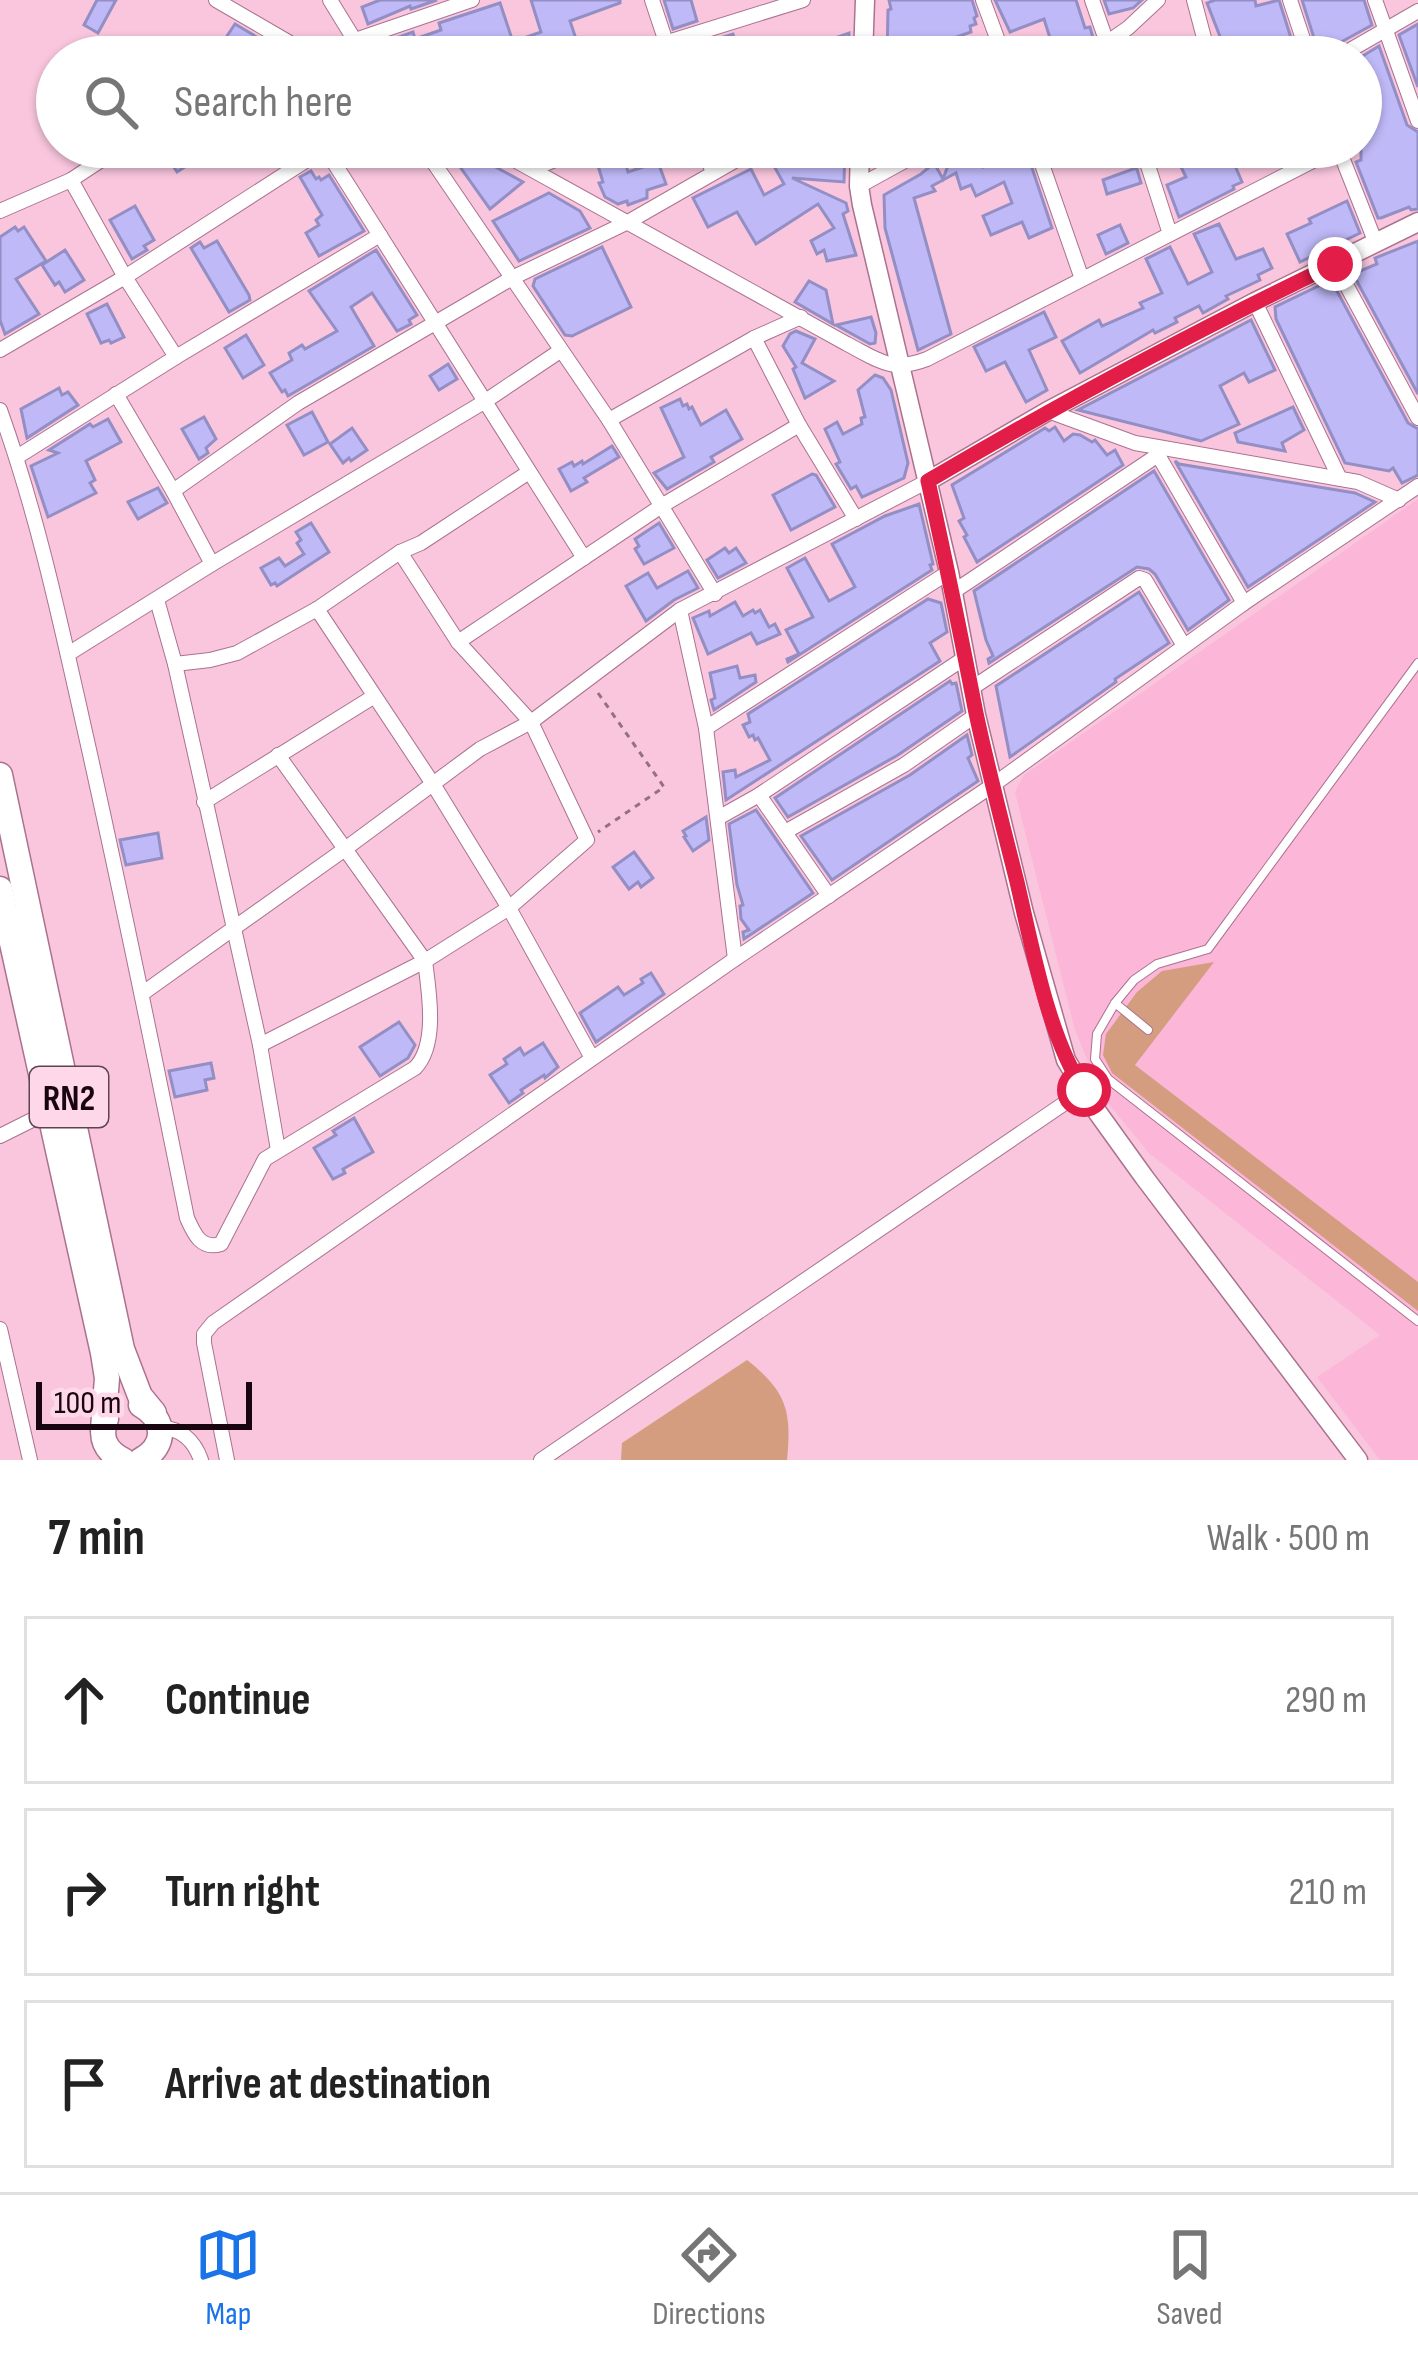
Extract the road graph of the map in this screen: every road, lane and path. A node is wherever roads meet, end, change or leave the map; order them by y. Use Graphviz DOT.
graph roads {
  1 [pos="216,0"];
  2 [pos="330,0"];
  3 [pos="472,0"];
  4 [pos="652,0"];
  5 [pos="803,0"];
  6 [pos="865,0"];
  7 [pos="983,0"];
  8 [pos="1092,0"];
  9 [pos="1158,0"];
  10 [pos="1194,0"];
  11 [pos="1290,0"];
  12 [pos="1375,0"];
  13 [pos="1418,11"];
  14 [pos="1385,29"];
  15 [pos="277,36"];
  16 [pos="352,36"];
  17 [pos="367,36"];
  18 [pos="664,36"];
  19 [pos="707,36"];
  20 [pos="864,36"];
  21 [pos="996,36"];
  22 [pos="1105,36"];
  23 [pos="1123,36"];
  24 [pos="1203,36"];
  25 [pos="1302,36"];
  26 [pos="1373,36"];
  27 [pos="1418,122"];
  28 [pos="88,168"];
  29 [pos="295,168"];
  30 [pos="338,168"];
  31 [pos="437,168"];
  32 [pos="528,168"];
  33 [pos="537,168"];
  34 [pos="711,168"];
  35 [pos="722,168"];
  36 [pos="859,168"];
  37 [pos="891,168"];
  38 [pos="1043,168"];
  39 [pos="1149,168"];
  40 [pos="1297,168"];
  41 [pos="1346,168"];
  42 [pos="532,170"];
  43 [pos="713,173"];
  44 [pos="71,179"];
  45 [pos="859,186"];
  46 [pos="0,212"];
  47 [pos="628,222"];
  48 [pos="1418,222"];
  49 [pos="1170,233"];
  50 [pos="380,235"];
  51 [pos="1375,242"];
  52 [pos="1335,264"];
  53 [pos="125,277"];
  54 [pos="512,278"];
  55 [pos="1082,279"];
  56 [pos="1255,302"];
  57 [pos="801,317"];
  58 [pos="435,322"];
  59 [pos="754,338"];
  60 [pos="0,350"];
  61 [pos="560,351"];
  62 [pos="176,357"];
  63 [pos="900,367"];
  64 [pos="116,394"];
  65 [pos="484,402"];
  66 [pos="0,410"];
  67 [pos="1048,411"];
  68 [pos="1418,418"];
  69 [pos="610,420"];
  70 [pos="799,425"];
  71 [pos="1157,452"];
  72 [pos="17,457"];
  73 [pos="529,472"];
  74 [pos="1340,478"];
  75 [pos="928,481"];
  76 [pos="1418,486"];
  77 [pos="173,490"];
  78 [pos="1399,500"];
  79 [pos="663,505"];
  80 [pos="856,519"];
  81 [pos="400,552"];
  82 [pos="584,558"];
  83 [pos="212,564"];
  84 [pos="951,582"];
  85 [pos="715,594"];
  86 [pos="157,600"];
  87 [pos="1244,603"];
  88 [pos="317,609"];
  89 [pos="680,610"];
  90 [pos="458,642"];
  91 [pos="1184,646"];
  92 [pos="68,654"];
  93 [pos="966,657"];
  94 [pos="1418,662"];
  95 [pos="175,664"];
  96 [pos="587,678"];
  97 [pos="972,688"];
  98 [pos="373,697"];
  99 [pos="976,715"];
  100 [pos="531,722"];
  101 [pos="706,728"];
  102 [pos="278,755"];
  103 [pos="0,775"];
  104 [pos="433,784"];
  105 [pos="993,785"];
  106 [pos="758,795"];
  107 [pos="204,802"];
  108 [pos="718,818"];
  109 [pos="785,832"];
  110 [pos="587,840"];
  111 [pos="345,849"];
  112 [pos="0,889"];
  113 [pos="829,896"];
  114 [pos="508,908"];
  115 [pos="233,929"];
  116 [pos="735,959"];
  117 [pos="425,961"];
  118 [pos="142,993"];
  119 [pos="1115,1003"];
  120 [pos="1148,1030"];
  121 [pos="260,1045"];
  122 [pos="592,1058"];
  123 [pos="1084,1090"];
  124 [pos="48,1112"];
  125 [pos="0,1136"];
  126 [pos="278,1150"];
  127 [pos="1418,1321"];
  128 [pos="0,1329"];
  129 [pos="158,1435"];
  130 [pos="109,1450"];
  131 [pos="1354,1457"];
  132 [pos="30,1460"];
  133 [pos="141,1460"];
  134 [pos="201,1460"];
  135 [pos="227,1460"];
  136 [pos="541,1460"];
  1 -- 15 [label="street"];
  2 -- 16 [label="street"];
  3 -- 17 [label="street"];
  4 -- 18 [label="street"];
  5 -- 19 [label="street"];
  6 -- 20 [label="street"];
  7 -- 21 [label="street"];
  8 -- 22 [label="street"];
  9 -- 23 [label="street"];
  10 -- 24 [label="street"];
  11 -- 25 [label="street"];
  12 -- 14 [label="street"];
  13 -- 14 [label="street"];
  14 -- 26 [label="street"];
  14 -- 27 [label="street"];
  28 -- 44 [label="street"];
  29 -- 53 [label="street"];
  30 -- 50 [label="street"];
  31 -- 54 [label="street"];
  32 -- 42 [label="street"];
  33 -- 42 [label="street"];
  34 -- 43 [label="street"];
  35 -- 43 [label="street"];
  36 -- 45 [label="street"];
  37 -- 45 [label="street"];
  38 -- 55 [label="street"];
  39 -- 49 [label="street"];
  40 -- 49 [label="street"];
  41 -- 51 [label="street"];
  42 -- 47 [label="street"];
  43 -- 47 [label="street"];
  44 -- 46 [label="street"];
  44 -- 53 [label="street"];
  45 -- 63 [label="street"];
  47 -- 54 [label="street"];
  47 -- 57 [label="street"];
  48 -- 51 [label="street"];
  49 -- 55 [label="street"];
  50 -- 58 [label="street"];
  50 -- 62 [label="street"];
  51 -- 52 [label="street"];
  52 -- 56 [label="street"];
  52 -- 68 [label="street"];
  53 -- 60 [label="street"];
  53 -- 62 [label="street"];
  54 -- 58 [label="street"];
  54 -- 61 [label="street"];
  55 -- 63 [label="street"];
  56 -- 67 [label="street"];
  56 -- 74 [label="street"];
  57 -- 59 [label="street"];
  57 -- 63 [label="street"];
  58 -- 65 [label="street"];
  58 -- 77 [label="street"];
  59 -- 69 [label="street"];
  59 -- 70 [label="street"];
  61 -- 65 [label="street"];
  61 -- 69 [label="street"];
  62 -- 64 [label="street"];
  63 -- 75 [label="street"];
  64 -- 72 [label="street"];
  64 -- 77 [label="street"];
  65 -- 73 [label="street"];
  65 -- 83 [label="street"];
  66 -- 72 [label="street"];
  67 -- 71 [label="street"];
  67 -- 75 [label="street"];
  69 -- 79 [label="street"];
  70 -- 79 [label="street"];
  70 -- 80 [label="street"];
  71 -- 74 [label="street"];
  71 -- 84 [label="street"];
  71 -- 87 [label="street"];
  72 -- 92 [label="street"];
  73 -- 81 [label="street"];
  73 -- 82 [label="street"];
  74 -- 78 [label="street"];
  75 -- 80 [label="street"];
  75 -- 84 [label="street"];
  76 -- 78 [label="street"];
  77 -- 83 [label="street"];
  78 -- 87 [label="street"];
  79 -- 82 [label="street"];
  79 -- 85 [label="street"];
  80 -- 85 [label="street"];
  81 -- 88 [label="street"];
  81 -- 90 [label="street"];
  82 -- 90 [label="street"];
  83 -- 86 [label="street"];
  84 -- 93 [label="street"];
  84 -- 101 [label="street"];
  85 -- 89 [label="street"];
  86 -- 92 [label="street"];
  86 -- 95 [label="street"];
  87 -- 91 [label="street"];
  88 -- 95 [label="street"];
  88 -- 98 [label="street"];
  89 -- 96 [label="street"];
  89 -- 101 [label="street"];
  90 -- 100 [label="street"];
  91 -- 97 [label="street"];
  91 -- 105 [label="street"];
  92 -- 118 [label="street"];
  93 -- 97 [label="street"];
  93 -- 106 [label="street"];
  94 -- 119 [label="lane"];
  95 -- 107 [label="street"];
  96 -- 100 [label="street"];
  96 -- 110 [label="path"];
  97 -- 99 [label="street"];
  98 -- 102 [label="street"];
  98 -- 104 [label="street"];
  99 -- 105 [label="street"];
  99 -- 109 [label="street"];
  100 -- 104 [label="street"];
  100 -- 110 [label="street"];
  101 -- 108 [label="street"];
  102 -- 107 [label="street"];
  102 -- 111 [label="street"];
  103 -- 129 [label="highway, RN2"];
  104 -- 111 [label="street"];
  104 -- 114 [label="street"];
  105 -- 113 [label="street"];
  105 -- 123 [label="street"];
  106 -- 108 [label="street"];
  106 -- 109 [label="street"];
  107 -- 115 [label="street"];
  108 -- 116 [label="street"];
  109 -- 113 [label="street"];
  110 -- 114 [label="street"];
  111 -- 115 [label="street"];
  111 -- 117 [label="street"];
  112 -- 124 [label="highway, RN2"];
  113 -- 116 [label="street"];
  114 -- 117 [label="street"];
  114 -- 122 [label="street"];
  115 -- 118 [label="street"];
  115 -- 121 [label="street"];
  116 -- 122 [label="street"];
  117 -- 121 [label="street"];
  117 -- 126 [label="street"];
  118 -- 126 [label="street"];
  119 -- 120 [label="lane"];
  119 -- 127 [label="lane"];
  121 -- 126 [label="street"];
  122 -- 135 [label="street"];
  123 -- 131 [label="street"];
  123 -- 136 [label="street"];
  124 -- 125 [label="street"];
  124 -- 130 [label="highway, RN2"];
  128 -- 132 [label="street"];
  129 -- 130 [label="highway"];
  129 -- 133 [label="highway"];
  129 -- 134 [label="street"];
}
